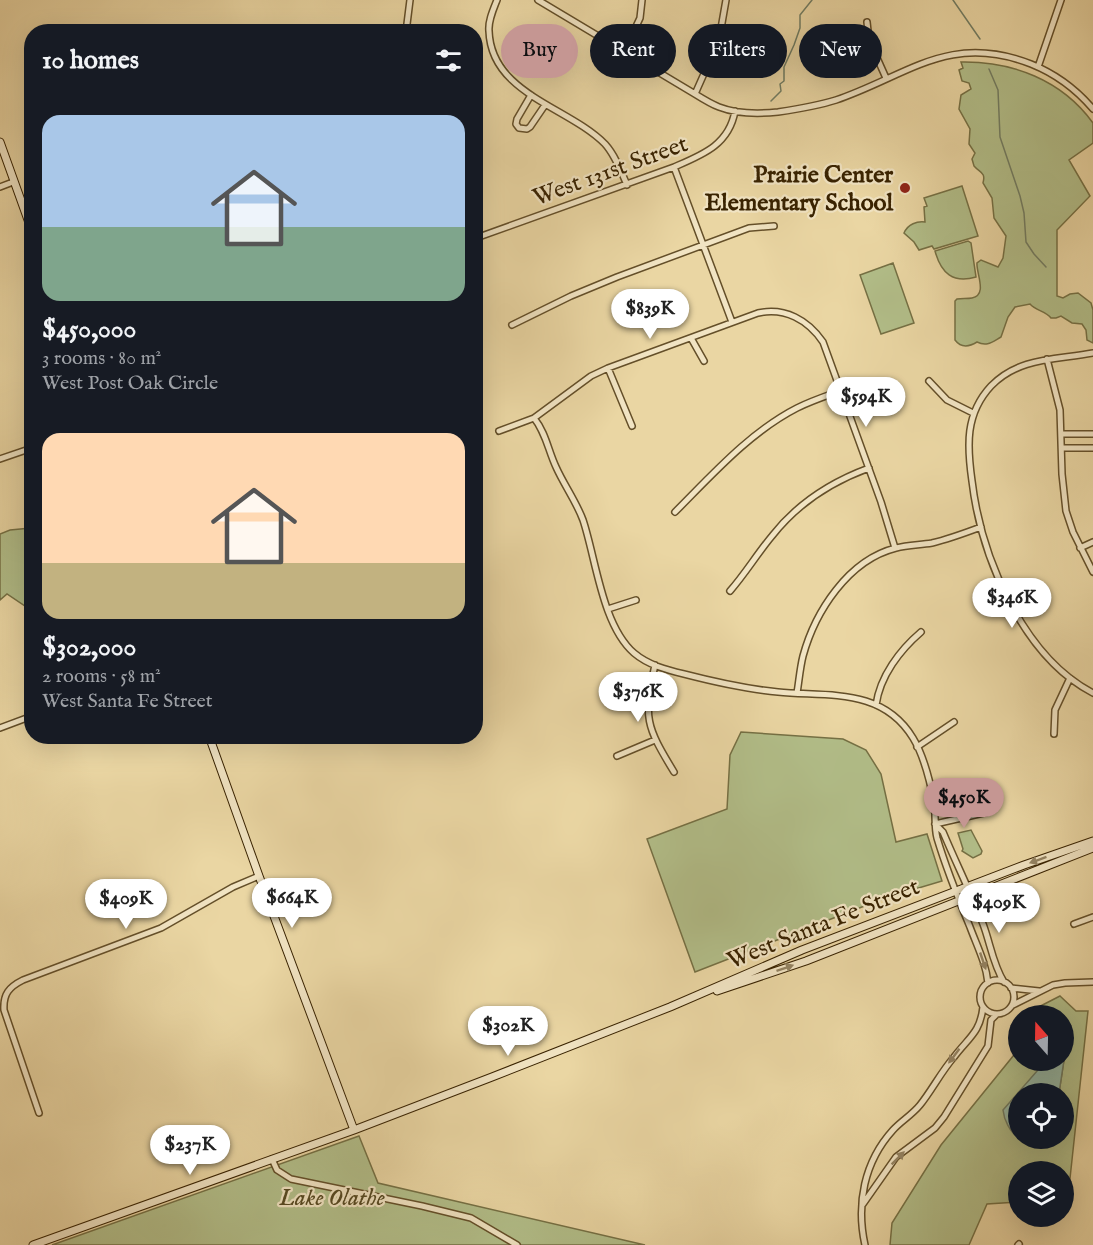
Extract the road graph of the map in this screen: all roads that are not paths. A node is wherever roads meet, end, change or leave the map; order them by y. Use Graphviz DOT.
graph roads {
  1 [pos="410,0"];
  2 [pos="497,0"];
  3 [pos="642,0"];
  4 [pos="726,0"];
  5 [pos="1061,0"];
  6 [pos="542,1"];
  7 [pos="867,22"];
  8 [pos="407,24"];
  9 [pos="637,24"];
  10 [pos="590,31"];
  11 [pos="1038,67"];
  12 [pos="668,78"];
  13 [pos="886,78"];
  14 [pos="695,94"];
  15 [pos="531,95"];
  16 [pos="545,105"];
  17 [pos="1093,109"];
  18 [pos="735,111"];
  19 [pos="0,142"];
  20 [pos="674,167"];
  21 [pos="13,182"];
  22 [pos="627,185"];
  23 [pos="0,187"];
  24 [pos="24,210"];
  25 [pos="774,226"];
  26 [pos="483,236"];
  27 [pos="705,245"];
  28 [pos="732,322"];
  29 [pos="512,325"];
  30 [pos="691,338"];
  31 [pos="1093,353"];
  32 [pos="1047,359"];
  33 [pos="704,361"];
  34 [pos="608,368"];
  35 [pos="929,381"];
  36 [pos="840,391"];
  37 [pos="973,413"];
  38 [pos="534,418"];
  39 [pos="632,426"];
  40 [pos="499,431"];
  41 [pos="1062,434"];
  42 [pos="1093,434"];
  43 [pos="1062,448"];
  44 [pos="1093,448"];
  45 [pos="24,451"];
  46 [pos="0,459"];
  47 [pos="868,468"];
  48 [pos="675,512"];
  49 [pos="981,527"];
  50 [pos="1093,542"];
  51 [pos="895,548"];
  52 [pos="1080,548"];
  53 [pos="1093,572"];
  54 [pos="730,591"];
  55 [pos="636,600"];
  56 [pos="608,609"];
  57 [pos="921,632"];
  58 [pos="655,665"];
  59 [pos="1070,678"];
  60 [pos="797,693"];
  61 [pos="1093,693"];
  62 [pos="876,705"];
  63 [pos="24,719"];
  64 [pos="954,722"];
  65 [pos="0,728"];
  66 [pos="1054,734"];
  67 [pos="655,740"];
  68 [pos="212,744"];
  69 [pos="917,747"];
  70 [pos="617,756"];
  71 [pos="674,772"];
  72 [pos="988,812"];
  73 [pos="935,824"];
  74 [pos="1093,841"];
  75 [pos="1093,848"];
  76 [pos="259,876"];
  77 [pos="967,887"];
  78 [pos="956,891"];
  79 [pos="972,897"];
  80 [pos="960,902"];
  81 [pos="1093,917"];
  82 [pos="1074,924"];
  83 [pos="1004,982"];
  84 [pos="1093,982"];
  85 [pos="988,983"];
  86 [pos="1011,988"];
  87 [pos="1039,991"];
  88 [pos="1012,1005"];
  89 [pos="1014,1005"];
  90 [pos="670,1007"];
  91 [pos="982,1007"];
  92 [pos="1008,1010"];
  93 [pos="996,1015"];
  94 [pos="39,1113"];
  95 [pos="354,1130"];
  96 [pos="272,1160"];
  97 [pos="863,1204"];
  98 [pos="33,1245"];
  99 [pos="517,1245"];
  100 [pos="865,1245"];
  1 -- 8 [label="street"];
  2 -- 15 [label="street"];
  3 -- 9 [label="street"];
  4 -- 14 [label="street"];
  5 -- 11 [label="street"];
  6 -- 10 [label="street"];
  7 -- 13 [label="street"];
  11 -- 13 [label="street"];
  11 -- 17 [label="street"];
  12 -- 14 [label="street"];
  13 -- 18 [label="street"];
  14 -- 18 [label="street"];
  15 -- 16 [label="street"];
  15 -- 16 [label="street"];
  16 -- 22 [label="street"];
  18 -- 20 [label="street, West 131st Street"];
  19 -- 21 [label="street"];
  20 -- 22 [label="street, West 131st Street"];
  20 -- 27 [label="street"];
  21 -- 23 [label="street"];
  21 -- 24 [label="street"];
  22 -- 26 [label="street, West 131st Street"];
  25 -- 27 [label="street"];
  27 -- 28 [label="street"];
  27 -- 29 [label="street"];
  28 -- 30 [label="street"];
  28 -- 36 [label="street"];
  30 -- 33 [label="street"];
  30 -- 34 [label="street"];
  31 -- 32 [label="street"];
  32 -- 37 [label="street"];
  32 -- 41 [label="street"];
  34 -- 38 [label="street"];
  34 -- 39 [label="street"];
  35 -- 37 [label="street"];
  36 -- 47 [label="street"];
  36 -- 48 [label="street"];
  37 -- 49 [label="street"];
  38 -- 40 [label="street"];
  38 -- 56 [label="street"];
  41 -- 42 [label="street"];
  41 -- 43 [label="street"];
  43 -- 44 [label="street"];
  43 -- 52 [label="street"];
  45 -- 46 [label="street"];
  47 -- 51 [label="street"];
  47 -- 54 [label="street"];
  49 -- 51 [label="street"];
  49 -- 59 [label="street"];
  50 -- 52 [label="street"];
  51 -- 60 [label="street"];
  52 -- 53 [label="street"];
  55 -- 56 [label="street"];
  56 -- 58 [label="street"];
  57 -- 62 [label="street"];
  58 -- 60 [label="street"];
  58 -- 67 [label="street"];
  59 -- 61 [label="street"];
  59 -- 66 [label="street"];
  60 -- 62 [label="street"];
  62 -- 69 [label="street"];
  63 -- 65 [label="street"];
  64 -- 69 [label="street"];
  67 -- 70 [label="street"];
  67 -- 71 [label="street"];
  68 -- 76 [label="street"];
  69 -- 73 [label="street"];
  72 -- 73 [label="street"];
  73 -- 77 [label="street"];
  73 -- 78 [label="street"];
  74 -- 77 [label="street, West Santa Fe Street, one-way"];
  75 -- 79 [label="street, West Santa Fe Street"];
  76 -- 94 [label="street"];
  76 -- 95 [label="street"];
  77 -- 78 [label="street, West Santa Fe Street"];
  77 -- 79 [label="street"];
  78 -- 80 [label="street"];
  78 -- 90 [label="street, West Santa Fe Street"];
  79 -- 80 [label="street, West Santa Fe Street"];
  79 -- 83 [label="street"];
  80 -- 85 [label="street, one-way"];
  90 -- 80 [label="street, West Santa Fe Street, one-way"];
  81 -- 82 [label="street"];
  83 -- 85 [label="street"];
  83 -- 86 [label="street"];
  84 -- 87 [label="street"];
  85 -- 91 [label="street"];
  86 -- 87 [label="street"];
  86 -- 88 [label="street"];
  87 -- 89 [label="street"];
  90 -- 95 [label="street, West Santa Fe Street"];
  91 -- 93 [label="street"];
  91 -- 97 [label="street, one-way"];
  92 -- 93 [label="street"];
  97 -- 93 [label="street, one-way"];
  95 -- 96 [label="street, West Santa Fe Street"];
  96 -- 98 [label="street, West Santa Fe Street"];
  96 -- 99 [label="street"];
  97 -- 100 [label="street"];
}
